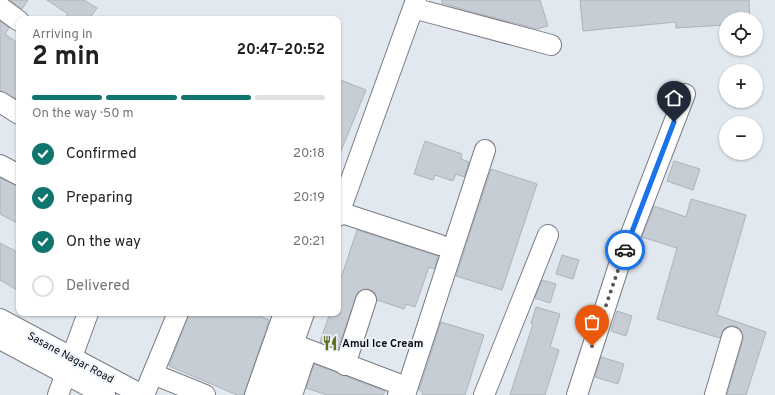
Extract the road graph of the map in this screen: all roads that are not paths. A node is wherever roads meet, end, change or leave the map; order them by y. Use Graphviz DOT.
graph roads {
  1 [pos="415,4"];
  2 [pos="0,7"];
  3 [pos="16,19"];
  4 [pos="551,45"];
  5 [pos="685,94"];
  6 [pos="0,102"];
  7 [pos="16,112"];
  8 [pos="485,150"];
  9 [pos="0,165"];
  10 [pos="16,173"];
  11 [pos="341,208"];
  12 [pos="341,215"];
  13 [pos="548,235"];
  14 [pos="440,245"];
  15 [pos="366,300"];
  16 [pos="87,316"];
  17 [pos="177,316"];
  18 [pos="283,316"];
  19 [pos="304,316"];
  20 [pos="0,319"];
  21 [pos="732,337"];
  22 [pos="0,339"];
  23 [pos="300,347"];
  24 [pos="345,365"];
  25 [pos="70,366"];
  26 [pos="153,374"];
  27 [pos="58,395"];
  28 [pos="105,395"];
  29 [pos="143,395"];
  30 [pos="205,395"];
  31 [pos="256,395"];
  32 [pos="274,395"];
  33 [pos="292,395"];
  34 [pos="398,395"];
  35 [pos="405,395"];
  36 [pos="484,395"];
  37 [pos="577,395"];
  38 [pos="715,395"];
  1 -- 4 [label="street"];
  1 -- 11 [label="street"];
  2 -- 3 [label="street"];
  5 -- 37 [label="street"];
  6 -- 7 [label="street"];
  8 -- 35 [label="street"];
  9 -- 10 [label="street"];
  12 -- 14 [label="street"];
  13 -- 36 [label="street"];
  15 -- 24 [label="street"];
  16 -- 25 [label="street"];
  17 -- 26 [label="street"];
  18 -- 31 [label="street"];
  19 -- 23 [label="street"];
  20 -- 25 [label="street, Sasane Nagar Road"];
  21 -- 38 [label="street"];
  22 -- 25 [label="street, Sasane Nagar Road"];
  23 -- 24 [label="street"];
  23 -- 32 [label="street"];
  23 -- 33 [label="street"];
  24 -- 34 [label="street"];
  25 -- 27 [label="street"];
  25 -- 28 [label="street, Sasane Nagar Road"];
  25 -- 29 [label="street, Sasane Nagar Road"];
  26 -- 29 [label="street"];
  26 -- 30 [label="street"];
}
